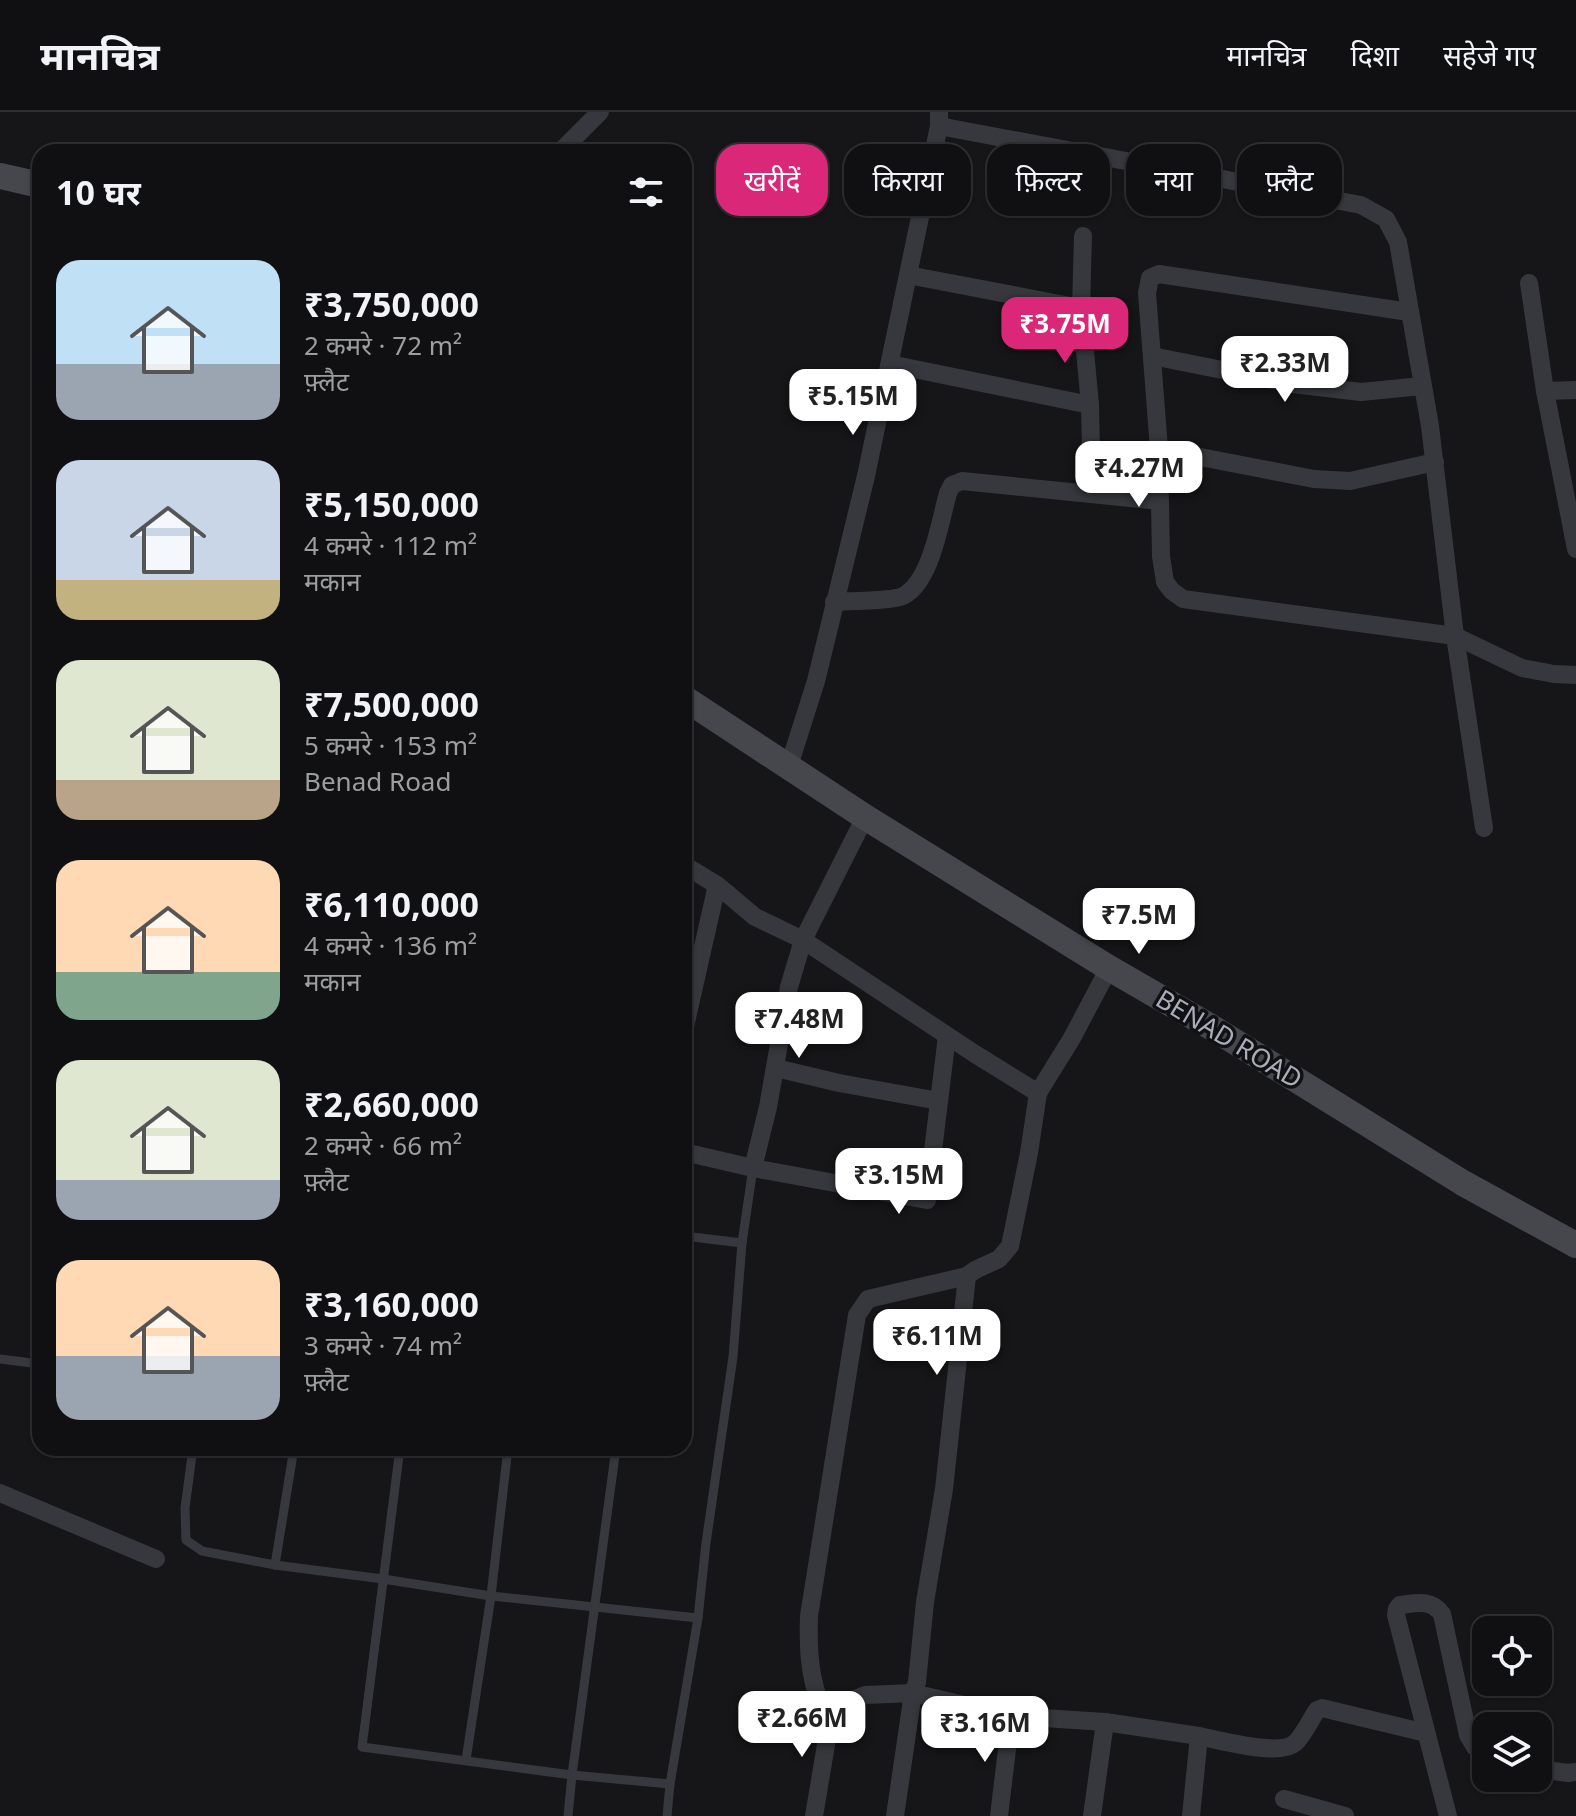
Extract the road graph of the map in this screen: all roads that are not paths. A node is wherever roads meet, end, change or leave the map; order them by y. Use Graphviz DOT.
graph roads {
  1 [pos="600,112"];
  2 [pos="939,119"];
  3 [pos="568,144"];
  4 [pos="0,176"];
  5 [pos="32,183"];
  6 [pos="1083,236"];
  7 [pos="908,275"];
  8 [pos="1529,283"];
  9 [pos="1081,308"];
  10 [pos="1409,312"];
  11 [pos="1152,356"];
  12 [pos="890,364"];
  13 [pos="1422,386"];
  14 [pos="1576,390"];
  15 [pos="1545,391"];
  16 [pos="1090,405"];
  17 [pos="1159,449"];
  18 [pos="1435,462"];
  19 [pos="1092,494"];
  20 [pos="1160,501"];
  21 [pos="1576,549"];
  22 [pos="834,602"];
  23 [pos="1455,636"];
  24 [pos="1576,675"];
  25 [pos="692,703"];
  26 [pos="789,766"];
  27 [pos="865,817"];
  28 [pos="1484,828"];
  29 [pos="692,870"];
  30 [pos="717,885"];
  31 [pos="803,940"];
  32 [pos="1109,968"];
  33 [pos="692,996"];
  34 [pos="947,1036"];
  35 [pos="776,1068"];
  36 [pos="1038,1093"];
  37 [pos="939,1101"];
  38 [pos="692,1154"];
  39 [pos="753,1168"];
  40 [pos="692,1237"];
  41 [pos="742,1243"];
  42 [pos="1576,1245"];
  43 [pos="967,1276"];
  44 [pos="0,1359"];
  45 [pos="32,1363"];
  46 [pos="192,1456"];
  47 [pos="293,1456"];
  48 [pos="399,1456"];
  49 [pos="507,1456"];
  50 [pos="615,1456"];
  51 [pos="0,1493"];
  52 [pos="156,1559"];
  53 [pos="275,1565"];
  54 [pos="383,1579"];
  55 [pos="491,1596"];
  56 [pos="595,1607"];
  57 [pos="698,1618"];
  58 [pos="913,1693"];
  59 [pos="832,1709"];
  60 [pos="1011,1716"];
  61 [pos="1105,1722"];
  62 [pos="1426,1733"];
  63 [pos="1199,1736"];
  64 [pos="1472,1742"];
  65 [pos="466,1760"];
  66 [pos="1552,1771"];
  67 [pos="1576,1772"];
  68 [pos="572,1775"];
  69 [pos="670,1784"];
  70 [pos="1284,1799"];
  71 [pos="568,1816"];
  72 [pos="667,1816"];
  73 [pos="814,1816"];
  74 [pos="895,1816"];
  75 [pos="999,1816"];
  76 [pos="1092,1816"];
  77 [pos="1191,1816"];
  78 [pos="1345,1816"];
  79 [pos="1448,1816"];
  1 -- 3 [label="street"];
  2 -- 7 [label="street"];
  2 -- 10 [label="street"];
  4 -- 5 [label="main road"];
  6 -- 9 [label="street"];
  7 -- 9 [label="street"];
  7 -- 12 [label="street"];
  8 -- 15 [label="street"];
  9 -- 16 [label="street"];
  10 -- 11 [label="street"];
  10 -- 13 [label="street"];
  11 -- 13 [label="street"];
  11 -- 17 [label="street"];
  12 -- 16 [label="street"];
  12 -- 22 [label="street"];
  13 -- 18 [label="street"];
  14 -- 15 [label="street"];
  15 -- 21 [label="street"];
  16 -- 19 [label="street"];
  17 -- 18 [label="street"];
  17 -- 20 [label="street"];
  18 -- 23 [label="street"];
  19 -- 20 [label="street"];
  19 -- 22 [label="street"];
  20 -- 23 [label="street"];
  22 -- 26 [label="street"];
  23 -- 24 [label="street"];
  23 -- 28 [label="street"];
  25 -- 26 [label="main road, BENAD ROAD"];
  26 -- 27 [label="main road, BENAD ROAD"];
  27 -- 31 [label="street"];
  27 -- 32 [label="main road, BENAD ROAD"];
  29 -- 30 [label="street"];
  30 -- 31 [label="street"];
  30 -- 33 [label="street"];
  31 -- 34 [label="street"];
  31 -- 35 [label="street"];
  32 -- 36 [label="street"];
  32 -- 42 [label="main road, BENAD ROAD"];
  34 -- 36 [label="street"];
  34 -- 37 [label="street"];
  35 -- 37 [label="street"];
  35 -- 39 [label="street"];
  36 -- 43 [label="street"];
  37 -- 39 [label="street"];
  38 -- 39 [label="street"];
  39 -- 41 [label="lane"];
  40 -- 41 [label="lane"];
  41 -- 57 [label="lane"];
  43 -- 58 [label="street"];
  43 -- 59 [label="street"];
  44 -- 45 [label="lane"];
  46 -- 53 [label="lane"];
  47 -- 53 [label="lane"];
  48 -- 54 [label="lane"];
  49 -- 55 [label="lane"];
  50 -- 56 [label="lane"];
  51 -- 52 [label="street"];
  53 -- 54 [label="lane"];
  54 -- 55 [label="lane"];
  54 -- 65 [label="lane"];
  55 -- 56 [label="lane"];
  55 -- 65 [label="lane"];
  56 -- 57 [label="lane"];
  56 -- 68 [label="lane"];
  57 -- 69 [label="lane"];
  58 -- 59 [label="street"];
  58 -- 60 [label="street"];
  58 -- 74 [label="street"];
  59 -- 73 [label="street"];
  60 -- 61 [label="street"];
  60 -- 75 [label="street"];
  61 -- 63 [label="street"];
  61 -- 76 [label="street"];
  62 -- 63 [label="street"];
  62 -- 64 [label="street"];
  62 -- 79 [label="street"];
  63 -- 77 [label="street"];
  65 -- 68 [label="lane"];
  66 -- 67 [label="street"];
  68 -- 69 [label="lane"];
  68 -- 71 [label="lane"];
  69 -- 72 [label="lane"];
  70 -- 78 [label="street"];
}
